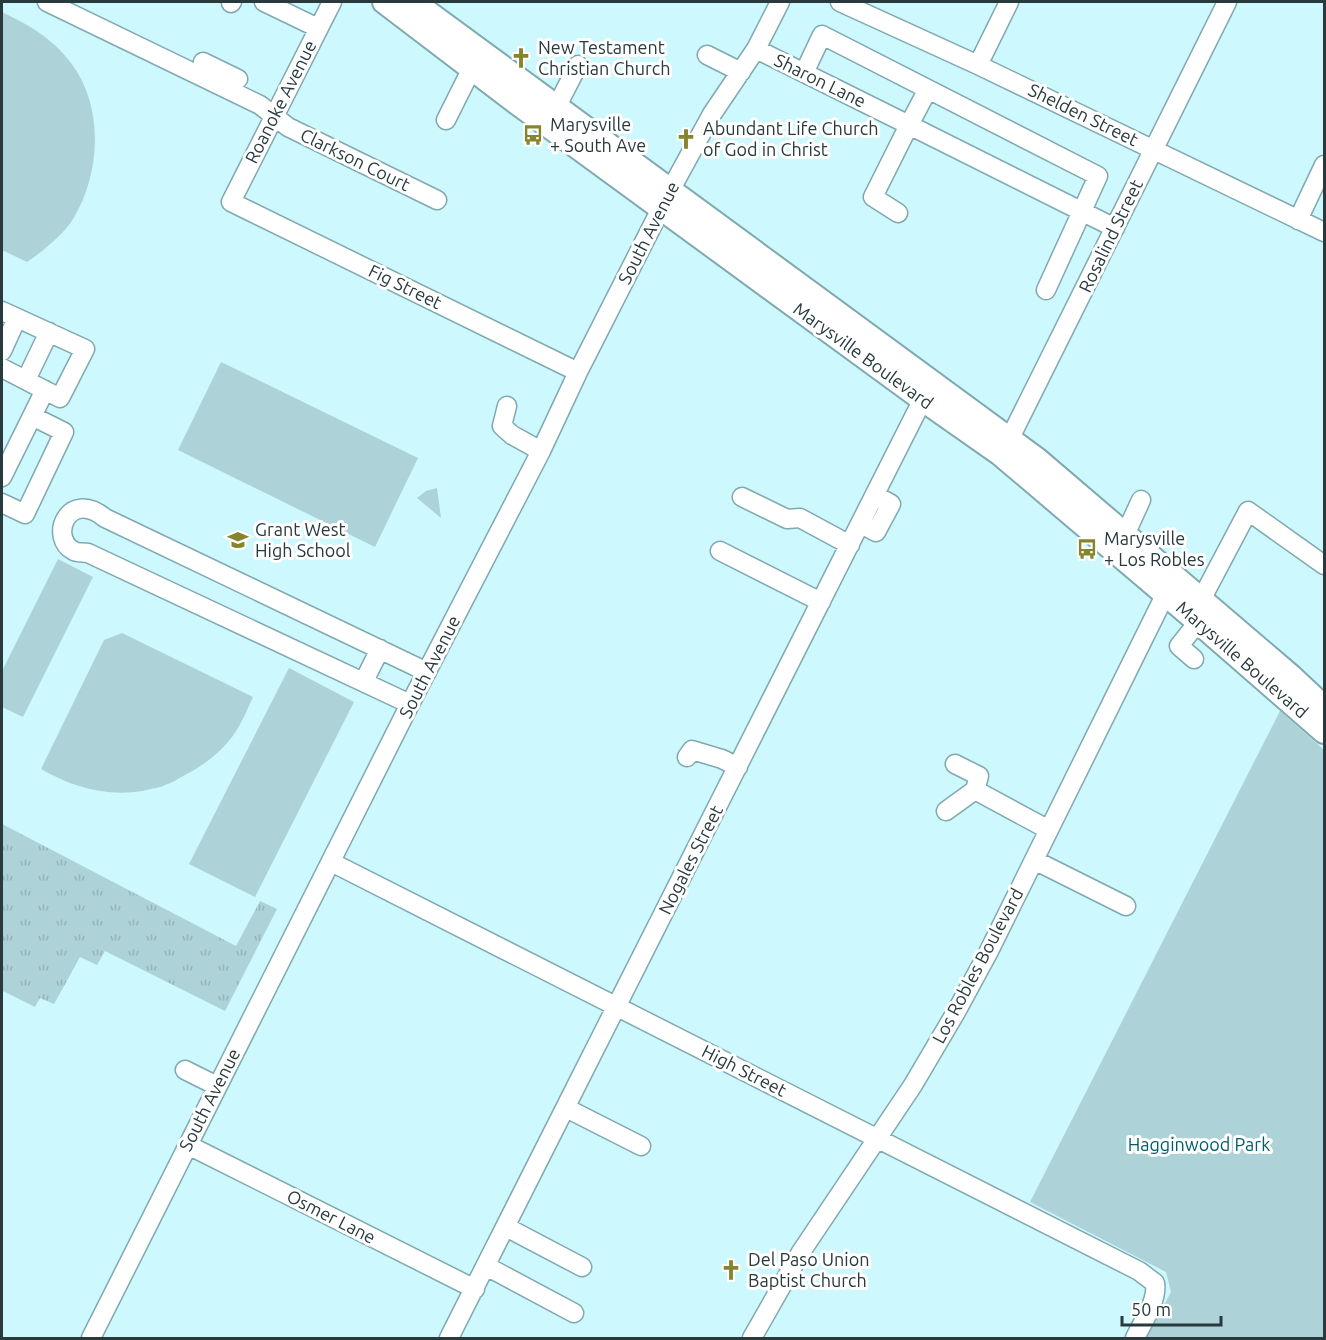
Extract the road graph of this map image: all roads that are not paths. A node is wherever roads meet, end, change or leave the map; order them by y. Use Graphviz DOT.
graph roads {
  1 [pos="47,2"];
  2 [pos="384,2"];
  3 [pos="414,2"];
  4 [pos="780,2"];
  5 [pos="840,2"];
  6 [pos="1009,2"];
  7 [pos="1227,2"];
  8 [pos="268,9"];
  9 [pos="333,11"];
  10 [pos="318,28"];
  11 [pos="756,49"];
  12 [pos="707,55"];
  13 [pos="203,62"];
  14 [pos="978,65"];
  15 [pos="578,66"];
  16 [pos="472,68"];
  17 [pos="741,72"];
  18 [pos="804,73"];
  19 [pos="238,79"];
  20 [pos="928,89"];
  21 [pos="556,106"];
  22 [pos="274,116"];
  23 [pos="446,120"];
  24 [pos="909,125"];
  25 [pos="1154,150"];
  26 [pos="1324,165"];
  27 [pos="666,198"];
  28 [pos="437,201"];
  29 [pos="231,202"];
  30 [pos="1081,212"];
  31 [pos="898,213"];
  32 [pos="1298,219"];
  33 [pos="1115,228"];
  34 [pos="1324,232"];
  35 [pos="748,272"];
  36 [pos="807,289"];
  37 [pos="1046,290"];
  38 [pos="9,314"];
  39 [pos="49,333"];
  40 [pos="844,342"];
  41 [pos="2,351"];
  42 [pos="2,368"];
  43 [pos="578,372"];
  44 [pos="26,380"];
  45 [pos="45,390"];
  46 [pos="928,391"];
  47 [pos="507,406"];
  48 [pos="32,416"];
  49 [pos="1005,446"];
  50 [pos="541,451"];
  51 [pos="2,477"];
  52 [pos="742,497"];
  53 [pos="1141,500"];
  54 [pos="2,503"];
  55 [pos="1125,535"];
  56 [pos="1222,540"];
  57 [pos="850,545"];
  58 [pos="720,551"];
  59 [pos="1324,565"];
  60 [pos="1170,585"];
  61 [pos="821,602"];
  62 [pos="1199,606"];
  63 [pos="380,650"];
  64 [pos="1194,659"];
  65 [pos="427,672"];
  66 [pos="364,681"];
  67 [pos="411,704"];
  68 [pos="1324,706"];
  69 [pos="1324,732"];
  70 [pos="687,757"];
  71 [pos="955,764"];
  72 [pos="738,767"];
  73 [pos="975,790"];
  74 [pos="946,811"];
  75 [pos="1049,830"];
  76 [pos="1034,860"];
  77 [pos="331,862"];
  78 [pos="1126,906"];
  79 [pos="617,1007"];
  80 [pos="185,1070"];
  81 [pos="218,1086"];
  82 [pos="566,1108"];
  83 [pos="877,1138"];
  84 [pos="188,1145"];
  85 [pos="641,1146"];
  86 [pos="506,1227"];
  87 [pos="486,1266"];
  88 [pos="582,1268"];
  89 [pos="475,1289"];
  90 [pos="574,1313"];
  91 [pos="92,1338"];
  92 [pos="449,1338"];
  93 [pos="753,1338"];
  94 [pos="1135,1338"];
  1 -- 22 [label="street, Clarkson Court"];
  2 -- 16 [label="main road, Marysville Boulevard"];
  3 -- 21 [label="main road, Marysville Boulevard"];
  4 -- 11 [label="street, South Avenue"];
  5 -- 14 [label="street, Shelden Street"];
  6 -- 14 [label="street"];
  7 -- 25 [label="street, Rosalind Street"];
  8 -- 10 [label="street"];
  9 -- 10 [label="street, Roanoke Avenue"];
  10 -- 22 [label="street, Roanoke Avenue"];
  11 -- 17 [label="street, South Avenue"];
  11 -- 18 [label="street, Sharon Lane"];
  12 -- 17 [label="street"];
  13 -- 19 [label="street"];
  14 -- 25 [label="street, Shelden Street"];
  15 -- 21 [label="street"];
  16 -- 23 [label="street"];
  16 -- 27 [label="main road, Marysville Boulevard"];
  17 -- 27 [label="street, South Avenue"];
  18 -- 20 [label="street"];
  18 -- 24 [label="street, Sharon Lane"];
  20 -- 24 [label="street"];
  20 -- 30 [label="street"];
  21 -- 27 [label="main road, Marysville Boulevard"];
  22 -- 28 [label="street, Clarkson Court"];
  22 -- 29 [label="street, Roanoke Avenue"];
  24 -- 30 [label="street, Sharon Lane"];
  24 -- 31 [label="street"];
  25 -- 32 [label="street, Shelden Street"];
  25 -- 33 [label="street, Rosalind Street"];
  26 -- 32 [label="street"];
  27 -- 35 [label="main road, Marysville Boulevard"];
  27 -- 36 [label="main road, Marysville Boulevard"];
  27 -- 43 [label="street, South Avenue"];
  29 -- 43 [label="street, Fig Street"];
  30 -- 33 [label="street, Sharon Lane"];
  30 -- 37 [label="street"];
  32 -- 34 [label="street, Shelden Street"];
  33 -- 49 [label="street, Rosalind Street"];
  35 -- 36 [label="main road"];
  35 -- 40 [label="main road, Marysville Boulevard"];
  36 -- 40 [label="main road"];
  36 -- 46 [label="main road, Marysville Boulevard"];
  38 -- 39 [label="street"];
  38 -- 41 [label="street"];
  39 -- 44 [label="street"];
  39 -- 45 [label="street"];
  40 -- 46 [label="main road, Marysville Boulevard"];
  42 -- 44 [label="street"];
  43 -- 50 [label="street, South Avenue"];
  44 -- 45 [label="street"];
  45 -- 48 [label="street"];
  46 -- 49 [label="main road, Marysville Boulevard"];
  46 -- 57 [label="street, Nogales Street"];
  47 -- 50 [label="street"];
  48 -- 51 [label="street"];
  48 -- 54 [label="street"];
  49 -- 55 [label="main road, Marysville Boulevard"];
  49 -- 60 [label="main road, Marysville Boulevard"];
  50 -- 65 [label="street, South Avenue"];
  52 -- 57 [label="street"];
  53 -- 55 [label="street"];
  55 -- 60 [label="main road, Marysville Boulevard"];
  56 -- 62 [label="street"];
  57 -- 61 [label="street, Nogales Street"];
  58 -- 61 [label="street"];
  59 -- 62 [label="street"];
  60 -- 62 [label="main road, Marysville Boulevard"];
  60 -- 75 [label="street, Los Robles Boulevard"];
  61 -- 72 [label="street, Nogales Street"];
  62 -- 64 [label="street"];
  62 -- 68 [label="main road, Marysville Boulevard"];
  62 -- 69 [label="main road, Marysville Boulevard"];
  63 -- 65 [label="street"];
  63 -- 66 [label="street"];
  63 -- 66 [label="street"];
  65 -- 67 [label="street, South Avenue"];
  66 -- 67 [label="street"];
  67 -- 77 [label="street, South Avenue"];
  70 -- 72 [label="street"];
  71 -- 73 [label="street"];
  72 -- 79 [label="street, Nogales Street"];
  73 -- 74 [label="street"];
  73 -- 75 [label="street"];
  75 -- 76 [label="street, Los Robles Boulevard"];
  76 -- 78 [label="street"];
  76 -- 83 [label="street, Los Robles Boulevard"];
  77 -- 79 [label="street, High Street"];
  77 -- 81 [label="street, South Avenue"];
  79 -- 82 [label="street, Nogales Street"];
  79 -- 83 [label="street, High Street"];
  80 -- 81 [label="street"];
  81 -- 84 [label="street, South Avenue"];
  82 -- 85 [label="street"];
  82 -- 86 [label="street, Nogales Street"];
  83 -- 93 [label="street, Los Robles Boulevard"];
  83 -- 94 [label="street, High Street"];
  84 -- 89 [label="street, Osmer Lane"];
  84 -- 91 [label="street, South Avenue"];
  86 -- 87 [label="street, Nogales Street"];
  86 -- 88 [label="street"];
  87 -- 89 [label="street, Nogales Street"];
  87 -- 90 [label="street"];
  89 -- 92 [label="street, Nogales Street"];
}
